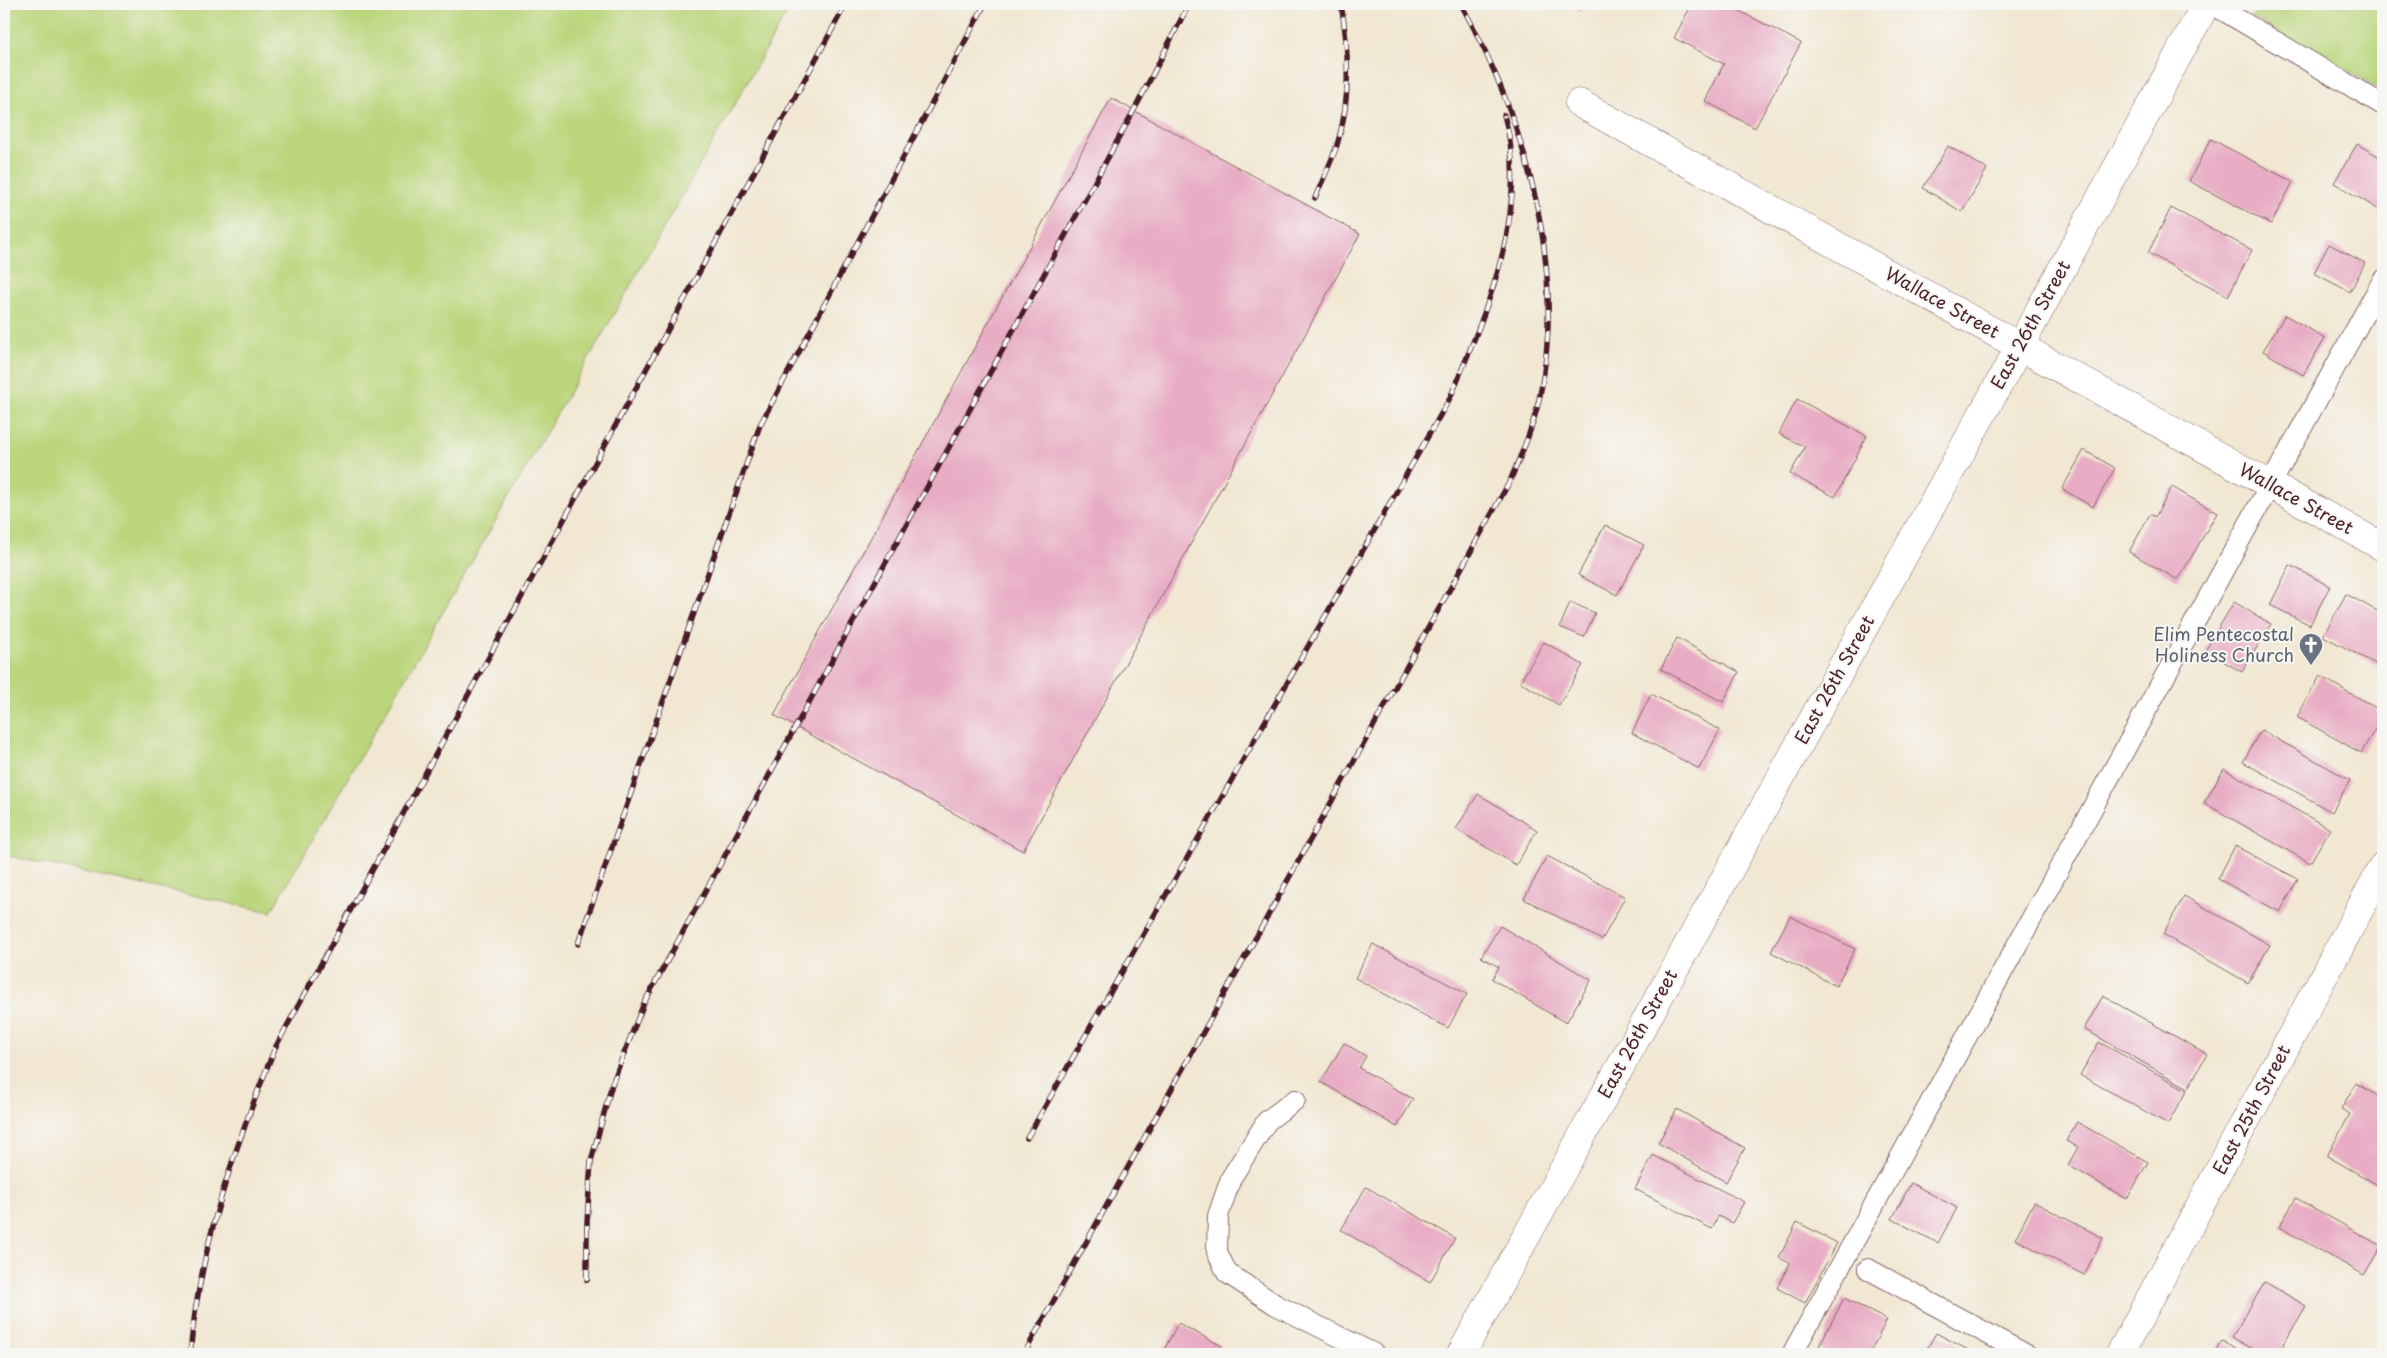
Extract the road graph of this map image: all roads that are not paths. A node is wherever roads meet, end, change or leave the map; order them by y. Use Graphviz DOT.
graph roads {
  1 [pos="2206,4"];
  2 [pos="2212,4"];
  3 [pos="1579,103"];
  4 [pos="2383,105"];
  5 [pos="2383,280"];
  6 [pos="2020,346"];
  7 [pos="2269,484"];
  8 [pos="2383,547"];
  9 [pos="2383,866"];
  10 [pos="1295,1100"];
  11 [pos="1868,1269"];
  12 [pos="1374,1354"];
  13 [pos="1461,1354"];
  14 [pos="1792,1354"];
  15 [pos="2025,1354"];
  16 [pos="2120,1354"];
  1 -- 6 [label="street, East 26th Street"];
  2 -- 4 [label="lane"];
  3 -- 6 [label="street, Wallace Street"];
  5 -- 7 [label="lane"];
  6 -- 7 [label="street, Wallace Street"];
  6 -- 13 [label="street, East 26th Street"];
  7 -- 8 [label="street, Wallace Street"];
  7 -- 14 [label="lane"];
  9 -- 16 [label="street, East 25th Street"];
  10 -- 12 [label="lane"];
  11 -- 15 [label="lane"];
}
